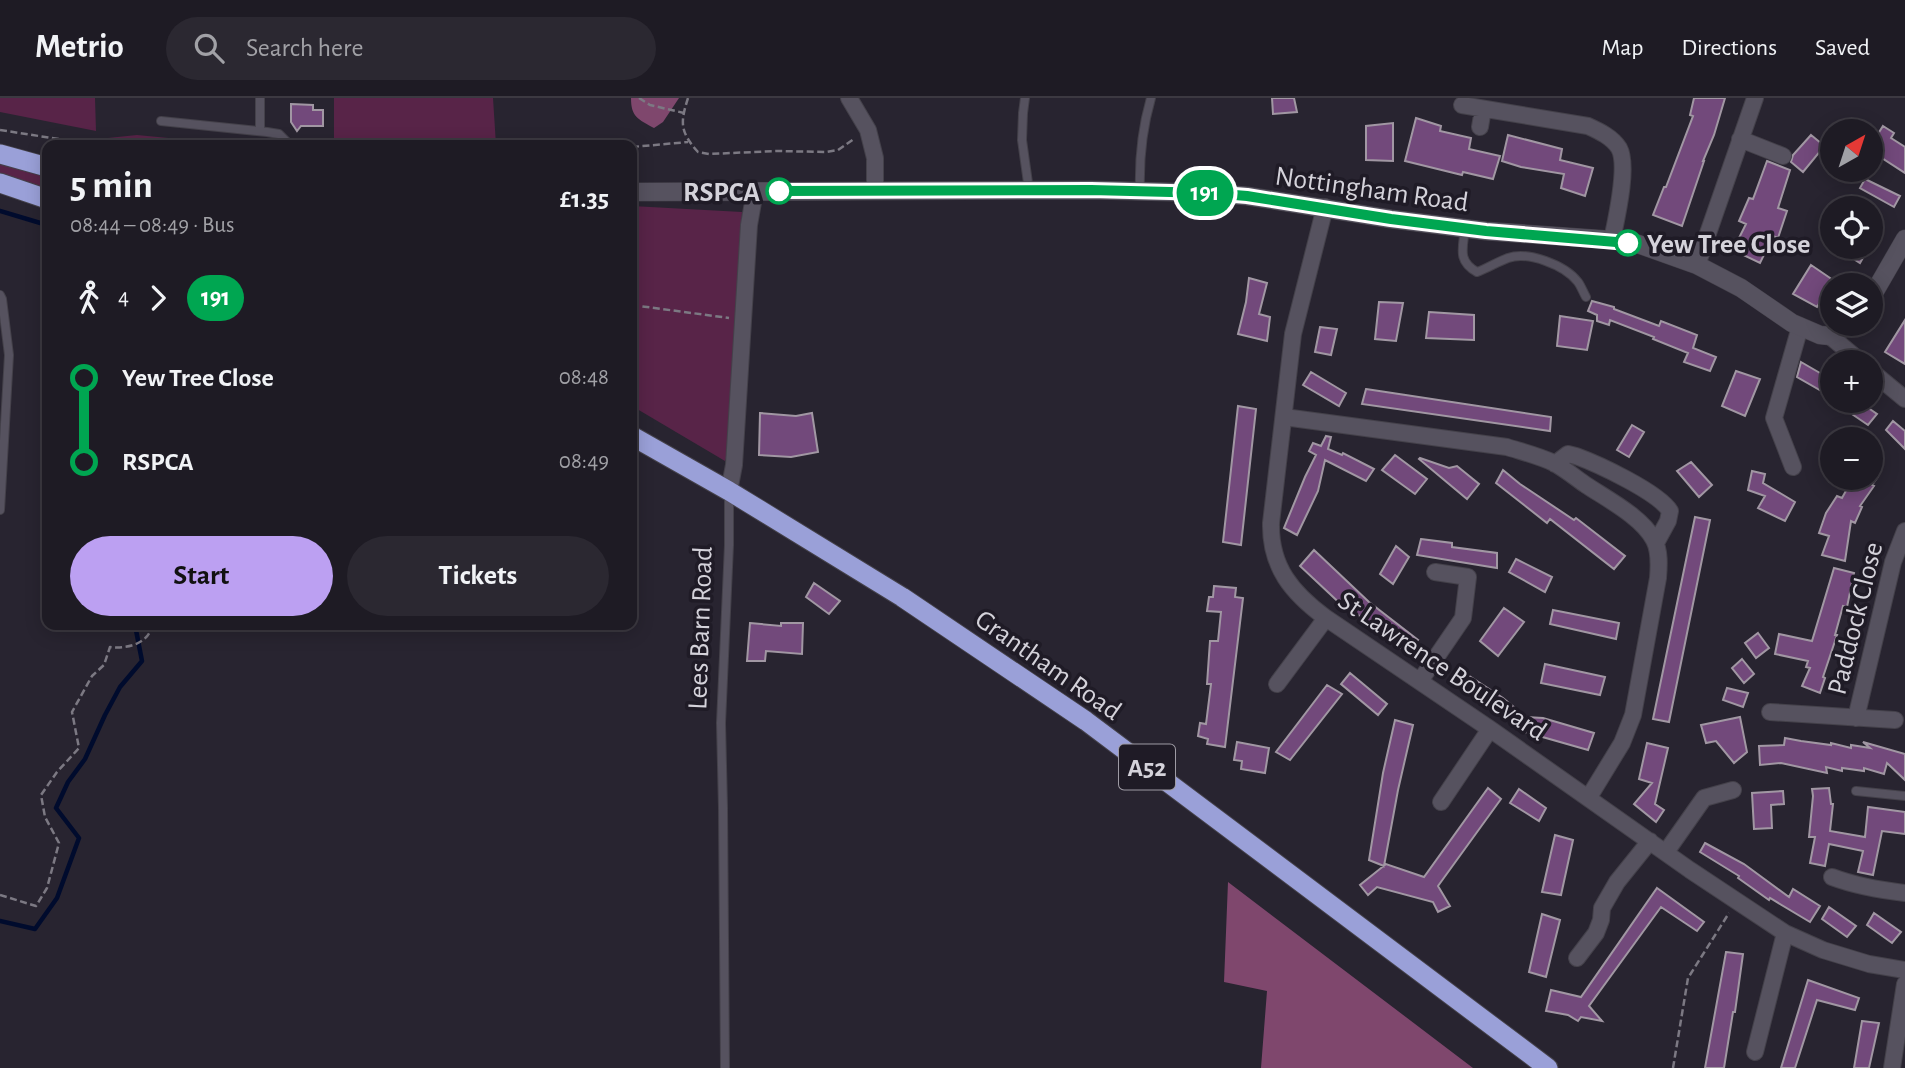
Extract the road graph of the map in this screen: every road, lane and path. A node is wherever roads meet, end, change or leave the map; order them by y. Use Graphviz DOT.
graph roads {
  1 [pos="260,98"];
  2 [pos="639,98"];
  3 [pos="688,98"];
  4 [pos="849,98"];
  5 [pos="1025,98"];
  6 [pos="1150,98"];
  7 [pos="1755,98"];
  8 [pos="1462,105"];
  9 [pos="1483,109"];
  10 [pos="684,114"];
  11 [pos="161,121"];
  12 [pos="1480,127"];
  13 [pos="0,130"];
  14 [pos="868,130"];
  15 [pos="260,131"];
  16 [pos="1740,139"];
  17 [pos="65,140"];
  18 [pos="285,140"];
  19 [pos="690,142"];
  20 [pos="637,146"];
  21 [pos="0,152"];
  22 [pos="42,155"];
  23 [pos="1783,156"];
  24 [pos="42,165"];
  25 [pos="0,183"];
  26 [pos="1029,190"];
  27 [pos="755,191"];
  28 [pos="875,191"];
  29 [pos="1140,191"];
  30 [pos="637,192"];
  31 [pos="42,197"];
  32 [pos="1325,207"];
  33 [pos="1465,228"];
  34 [pos="1905,239"];
  35 [pos="1612,240"];
  36 [pos="1698,265"];
  37 [pos="1883,277"];
  38 [pos="0,295"];
  39 [pos="1586,297"];
  40 [pos="637,306"];
  41 [pos="743,320"];
  42 [pos="1800,327"];
  43 [pos="1820,335"];
  44 [pos="1830,336"];
  45 [pos="1847,350"];
  46 [pos="1883,381"];
  47 [pos="1905,399"];
  48 [pos="1284,417"];
  49 [pos="637,439"];
  50 [pos="1555,464"];
  51 [pos="1793,467"];
  52 [pos="729,491"];
  53 [pos="0,510"];
  54 [pos="1905,531"];
  55 [pos="1656,543"];
  56 [pos="1435,572"];
  57 [pos="1326,618"];
  58 [pos="151,630"];
  59 [pos="1420,681"];
  60 [pos="1277,684"];
  61 [pos="1770,712"];
  62 [pos="1856,718"];
  63 [pos="1895,720"];
  64 [pos="1490,729"];
  65 [pos="1733,790"];
  66 [pos="1856,791"];
  67 [pos="1905,796"];
  68 [pos="1589,797"];
  69 [pos="1441,802"];
  70 [pos="1650,841"];
  71 [pos="1666,852"];
  72 [pos="1832,877"];
  73 [pos="1905,893"];
  74 [pos="0,895"];
  75 [pos="1736,901"];
  76 [pos="1785,933"];
  77 [pos="1577,958"];
  78 [pos="1905,970"];
  79 [pos="1905,984"];
  80 [pos="1755,1052"];
  81 [pos="725,1068"];
  82 [pos="1548,1068"];
  83 [pos="1673,1068"];
  84 [pos="1892,1068"];
  1 -- 15 [label="lane"];
  2 -- 10 [label="path"];
  3 -- 10 [label="path"];
  4 -- 14 [label="street"];
  5 -- 26 [label="lane"];
  6 -- 29 [label="lane"];
  7 -- 16 [label="street"];
  8 -- 9 [label="street"];
  9 -- 12 [label="street"];
  9 -- 35 [label="street"];
  10 -- 19 [label="path"];
  11 -- 15 [label="lane"];
  13 -- 17 [label="path"];
  14 -- 19 [label="path"];
  14 -- 28 [label="street"];
  15 -- 18 [label="lane"];
  16 -- 23 [label="street"];
  16 -- 36 [label="street"];
  19 -- 20 [label="path"];
  21 -- 22 [label="highway"];
  21 -- 24 [label="highway"];
  25 -- 31 [label="highway"];
  26 -- 28 [label="street, Nottingham Road"];
  26 -- 29 [label="street, Nottingham Road"];
  27 -- 28 [label="street, Nottingham Road"];
  27 -- 30 [label="street, Nottingham Road"];
  27 -- 41 [label="street, Lees Barn Road"];
  29 -- 32 [label="street, Nottingham Road"];
  32 -- 33 [label="street, Nottingham Road"];
  32 -- 48 [label="street, St Lawrence Boulevard"];
  33 -- 35 [label="street, Nottingham Road"];
  33 -- 39 [label="lane"];
  34 -- 37 [label="street"];
  35 -- 36 [label="street, Nottingham Road"];
  36 -- 42 [label="street, Nottingham Road"];
  38 -- 53 [label="lane"];
  40 -- 41 [label="path"];
  41 -- 52 [label="street, Lees Barn Road"];
  42 -- 43 [label="street, Nottingham Road"];
  42 -- 51 [label="street"];
  44 -- 45 [label="street"];
  46 -- 47 [label="street"];
  48 -- 50 [label="street"];
  48 -- 57 [label="street, St Lawrence Boulevard"];
  49 -- 52 [label="highway, Grantham Road / A52"];
  50 -- 55 [label="street"];
  50 -- 55 [label="street"];
  52 -- 81 [label="lane, Lees Barn Road"];
  52 -- 82 [label="highway, Grantham Road / A52"];
  54 -- 62 [label="street, Paddock Close"];
  55 -- 68 [label="street"];
  56 -- 59 [label="street"];
  57 -- 59 [label="street, St Lawrence Boulevard"];
  57 -- 60 [label="street"];
  58 -- 74 [label="path"];
  59 -- 64 [label="street, St Lawrence Boulevard"];
  61 -- 62 [label="street, Paddock Close"];
  62 -- 63 [label="street, Paddock Close"];
  64 -- 68 [label="street, St Lawrence Boulevard"];
  64 -- 69 [label="street"];
  65 -- 71 [label="street"];
  66 -- 67 [label="lane"];
  68 -- 70 [label="street, St Lawrence Boulevard"];
  70 -- 71 [label="street, St Lawrence Boulevard"];
  70 -- 77 [label="street"];
  71 -- 75 [label="street, St Lawrence Boulevard"];
  72 -- 73 [label="street"];
  75 -- 76 [label="street, St Lawrence Boulevard"];
  75 -- 83 [label="path"];
  76 -- 78 [label="street, St Lawrence Boulevard"];
  76 -- 80 [label="street"];
  79 -- 84 [label="street"];
}
